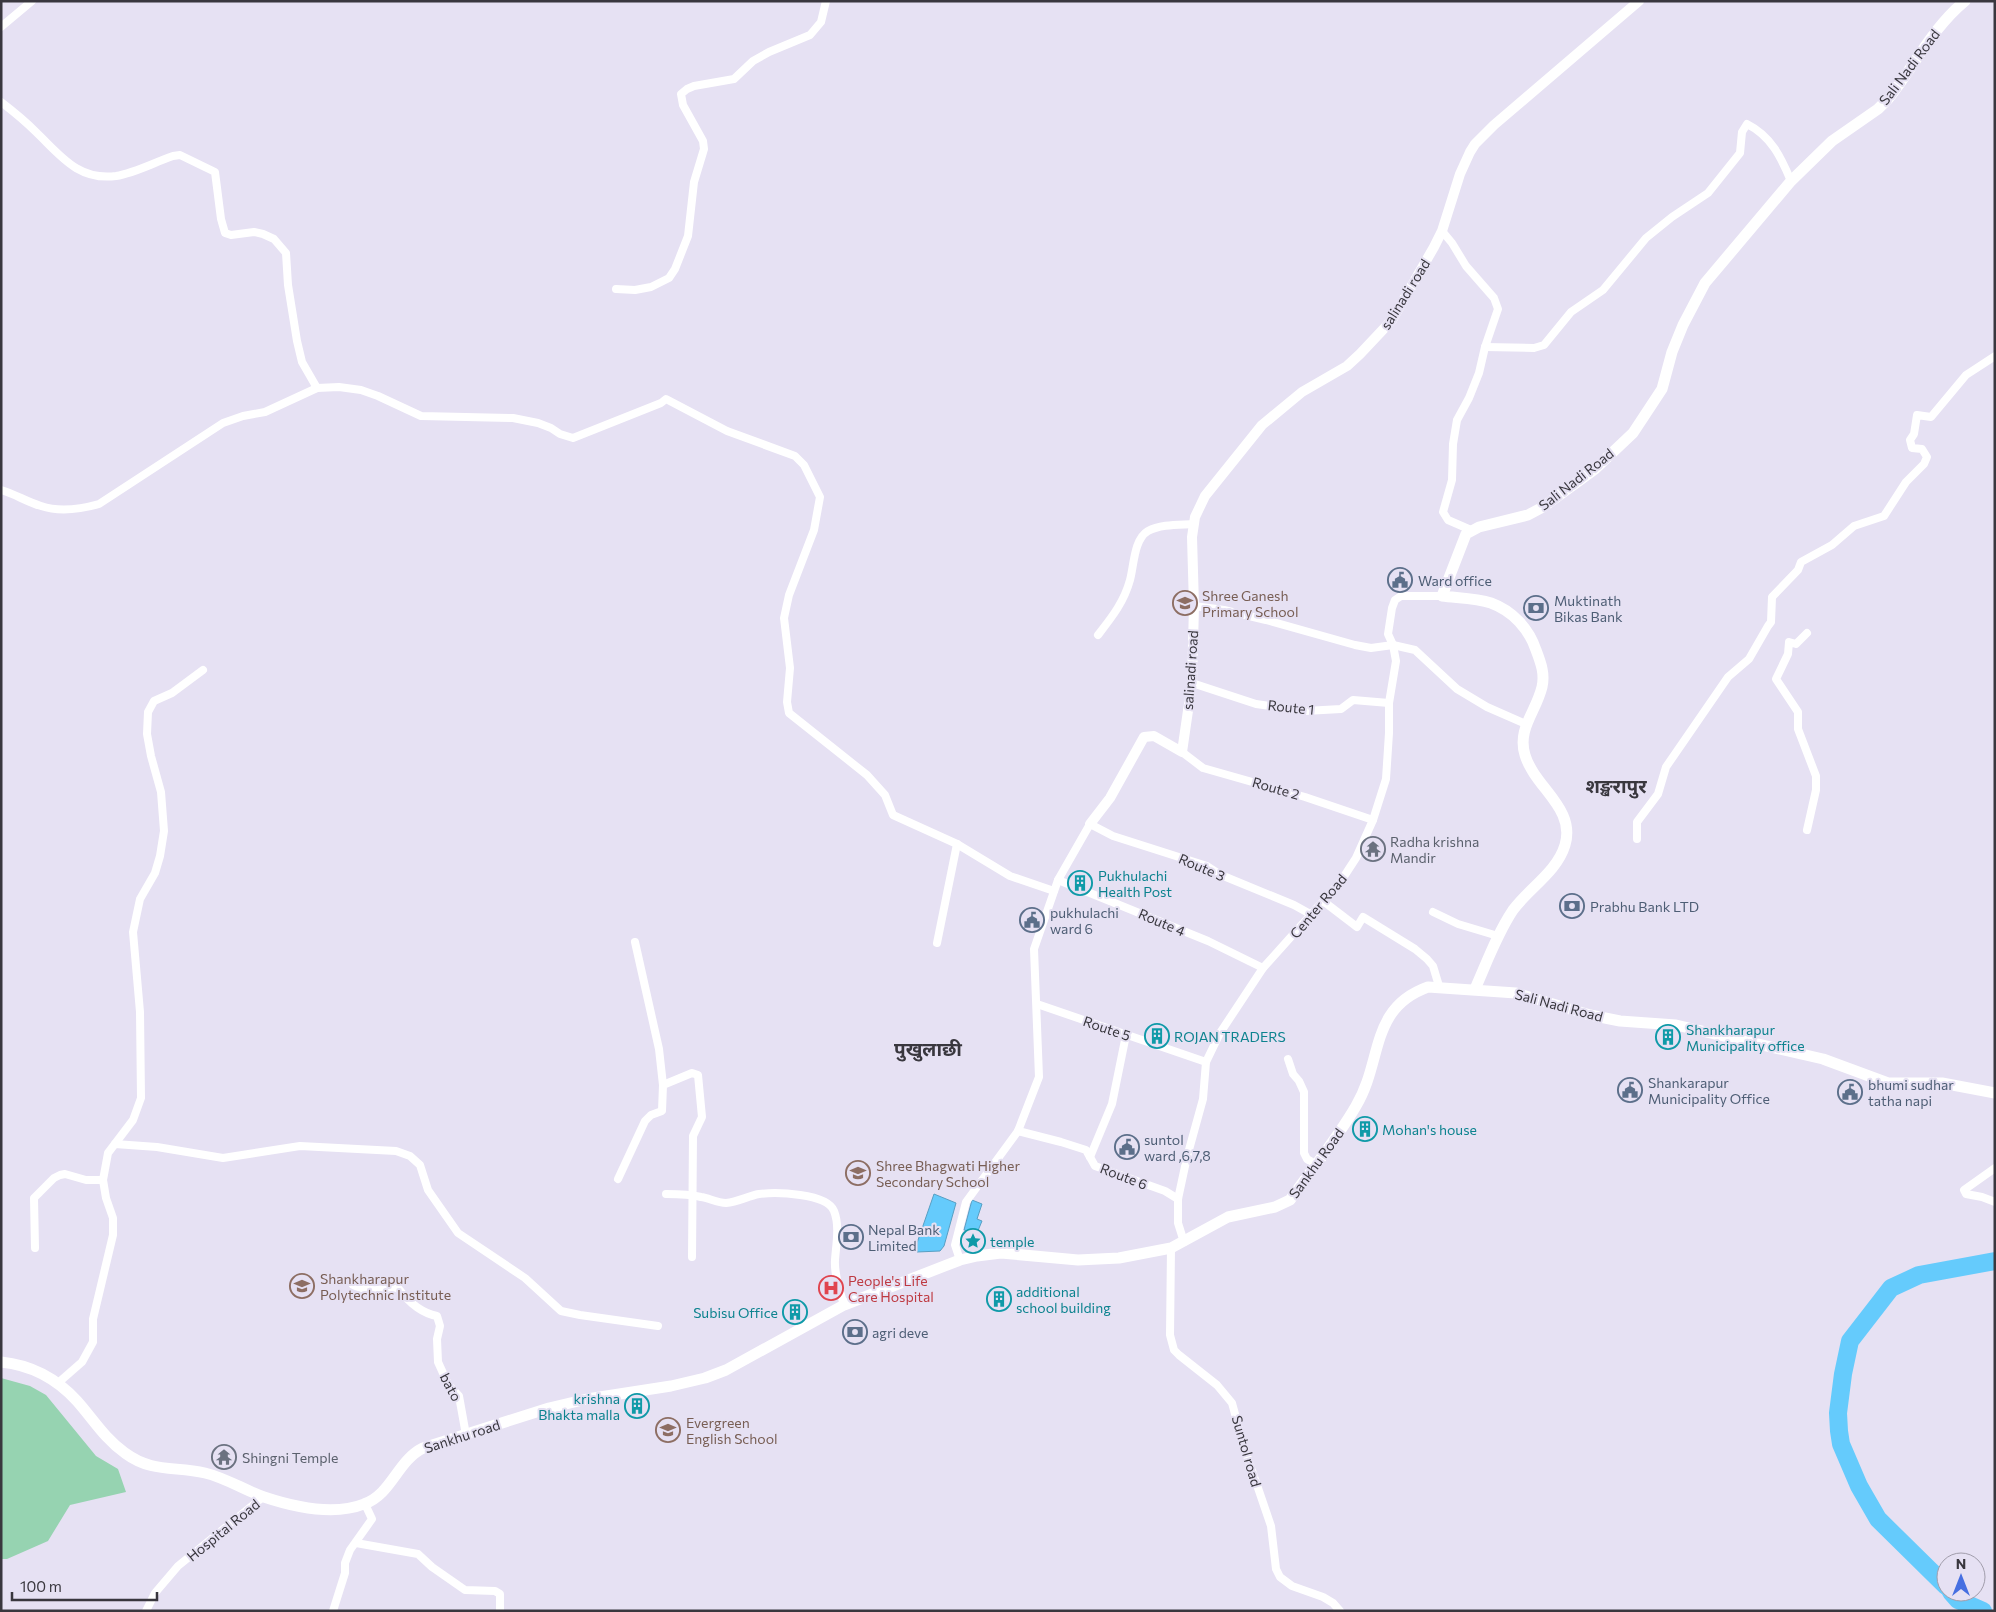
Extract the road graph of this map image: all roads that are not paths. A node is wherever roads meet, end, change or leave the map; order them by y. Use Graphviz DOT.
graph roads {
  1 [pos="32,1"];
  2 [pos="826,1"];
  3 [pos="1639,1"];
  4 [pos="1965,1"];
  5 [pos="1,26"];
  6 [pos="1,102"];
  7 [pos="1791,181"];
  8 [pos="1442,231"];
  9 [pos="616,290"];
  10 [pos="1485,347"];
  11 [pos="1995,356"];
  12 [pos="316,388"];
  13 [pos="1,490"];
  14 [pos="1194,524"];
  15 [pos="1471,530"];
  16 [pos="1442,596"];
  17 [pos="1194,606"];
  18 [pos="1807,633"];
  19 [pos="1098,635"];
  20 [pos="1393,645"];
  21 [pos="203,670"];
  22 [pos="1192,683"];
  23 [pos="1389,702"];
  24 [pos="1526,724"];
  25 [pos="1182,752"];
  26 [pos="1373,820"];
  27 [pos="1090,824"];
  28 [pos="1807,830"];
  29 [pos="1637,838"];
  30 [pos="956,844"];
  31 [pos="1058,880"];
  32 [pos="1054,891"];
  33 [pos="1322,901"];
  34 [pos="1433,912"];
  35 [pos="1312,915"];
  36 [pos="1498,936"];
  37 [pos="634,942"];
  38 [pos="937,944"];
  39 [pos="1263,968"];
  40 [pos="1439,986"];
  41 [pos="1475,989"];
  42 [pos="1037,1004"];
  43 [pos="1126,1035"];
  44 [pos="1288,1059"];
  45 [pos="1206,1062"];
  46 [pos="663,1085"];
  47 [pos="1995,1093"];
  48 [pos="1018,1131"];
  49 [pos="115,1144"];
  50 [pos="1090,1157"];
  51 [pos="1315,1164"];
  52 [pos="1995,1168"];
  53 [pos="618,1179"];
  54 [pos="103,1180"];
  55 [pos="666,1194"];
  56 [pos="692,1196"];
  57 [pos="1178,1199"];
  58 [pos="1995,1202"];
  59 [pos="1184,1242"];
  60 [pos="35,1248"];
  61 [pos="1171,1248"];
  62 [pos="692,1257"];
  63 [pos="960,1260"];
  64 [pos="353,1285"];
  65 [pos="844,1305"];
  66 [pos="658,1326"];
  67 [pos="1,1362"];
  68 [pos="58,1383"];
  69 [pos="466,1435"];
  70 [pos="263,1497"];
  71 [pos="365,1504"];
  72 [pos="356,1543"];
  73 [pos="146,1611"];
  74 [pos="333,1611"];
  75 [pos="500,1611"];
  76 [pos="1340,1611"];
  1 -- 5 [label="street"];
  2 -- 9 [label="street"];
  3 -- 8 [label="street, salinadi road"];
  4 -- 7 [label="main road, Sali Nadi Road"];
  6 -- 12 [label="street"];
  7 -- 10 [label="street"];
  7 -- 15 [label="main road, Sali Nadi Road"];
  8 -- 10 [label="street"];
  8 -- 14 [label="street, salinadi road"];
  10 -- 15 [label="street"];
  11 -- 29 [label="street"];
  12 -- 13 [label="street"];
  12 -- 30 [label="street"];
  14 -- 17 [label="street, salinadi road"];
  14 -- 19 [label="street"];
  15 -- 16 [label="main road"];
  16 -- 20 [label="street, Center Road"];
  16 -- 24 [label="main road"];
  17 -- 20 [label="street"];
  17 -- 22 [label="street, salinadi road"];
  18 -- 28 [label="street"];
  20 -- 23 [label="street, Center Road"];
  20 -- 24 [label="street"];
  21 -- 49 [label="street"];
  22 -- 23 [label="street, Route 1"];
  22 -- 25 [label="street, salinadi road"];
  23 -- 26 [label="street, Center Road"];
  24 -- 36 [label="main road"];
  25 -- 26 [label="street, Route 2"];
  25 -- 27 [label="street"];
  26 -- 33 [label="street, Center Road"];
  27 -- 31 [label="street"];
  27 -- 35 [label="street, Route 3"];
  30 -- 32 [label="street"];
  30 -- 38 [label="street"];
  31 -- 32 [label="street"];
  31 -- 39 [label="street, Route 4"];
  32 -- 42 [label="street"];
  33 -- 35 [label="street, Center Road"];
  33 -- 40 [label="street"];
  34 -- 36 [label="street"];
  35 -- 39 [label="street, Center Road"];
  36 -- 41 [label="main road"];
  37 -- 46 [label="street"];
  39 -- 45 [label="street, Center Road"];
  40 -- 41 [label="main road, Sankhu Road"];
  40 -- 51 [label="main road, Sankhu Road"];
  41 -- 47 [label="main road, Sali Nadi Road"];
  42 -- 43 [label="street, Route 5"];
  42 -- 48 [label="street"];
  43 -- 45 [label="street, Route 5"];
  43 -- 50 [label="street"];
  44 -- 51 [label="street"];
  45 -- 57 [label="street, Center Road"];
  46 -- 53 [label="street"];
  46 -- 56 [label="street"];
  48 -- 50 [label="street, Route 6"];
  48 -- 63 [label="street"];
  49 -- 54 [label="street"];
  49 -- 66 [label="street"];
  50 -- 57 [label="street, Route 6"];
  51 -- 59 [label="main road, Sankhu Road"];
  52 -- 58 [label="street"];
  54 -- 60 [label="street"];
  54 -- 68 [label="street"];
  55 -- 56 [label="street"];
  56 -- 62 [label="street"];
  56 -- 65 [label="street"];
  57 -- 59 [label="street, Center Road"];
  59 -- 61 [label="main road, Sankhu Road"];
  61 -- 63 [label="main road, Sankhu Road"];
  61 -- 76 [label="street, Suntol road"];
  63 -- 65 [label="main road, Sankhu road"];
  64 -- 69 [label="street, bato"];
  65 -- 69 [label="main road, Sankhu road"];
  67 -- 68 [label="main road, Sankhu road"];
  68 -- 70 [label="main road, Sankhu road"];
  69 -- 71 [label="main road, Sankhu road"];
  70 -- 71 [label="main road, Sankhu road"];
  70 -- 73 [label="street, Hospital Road"];
  71 -- 72 [label="street"];
  72 -- 74 [label="street"];
  72 -- 75 [label="street"];
}
